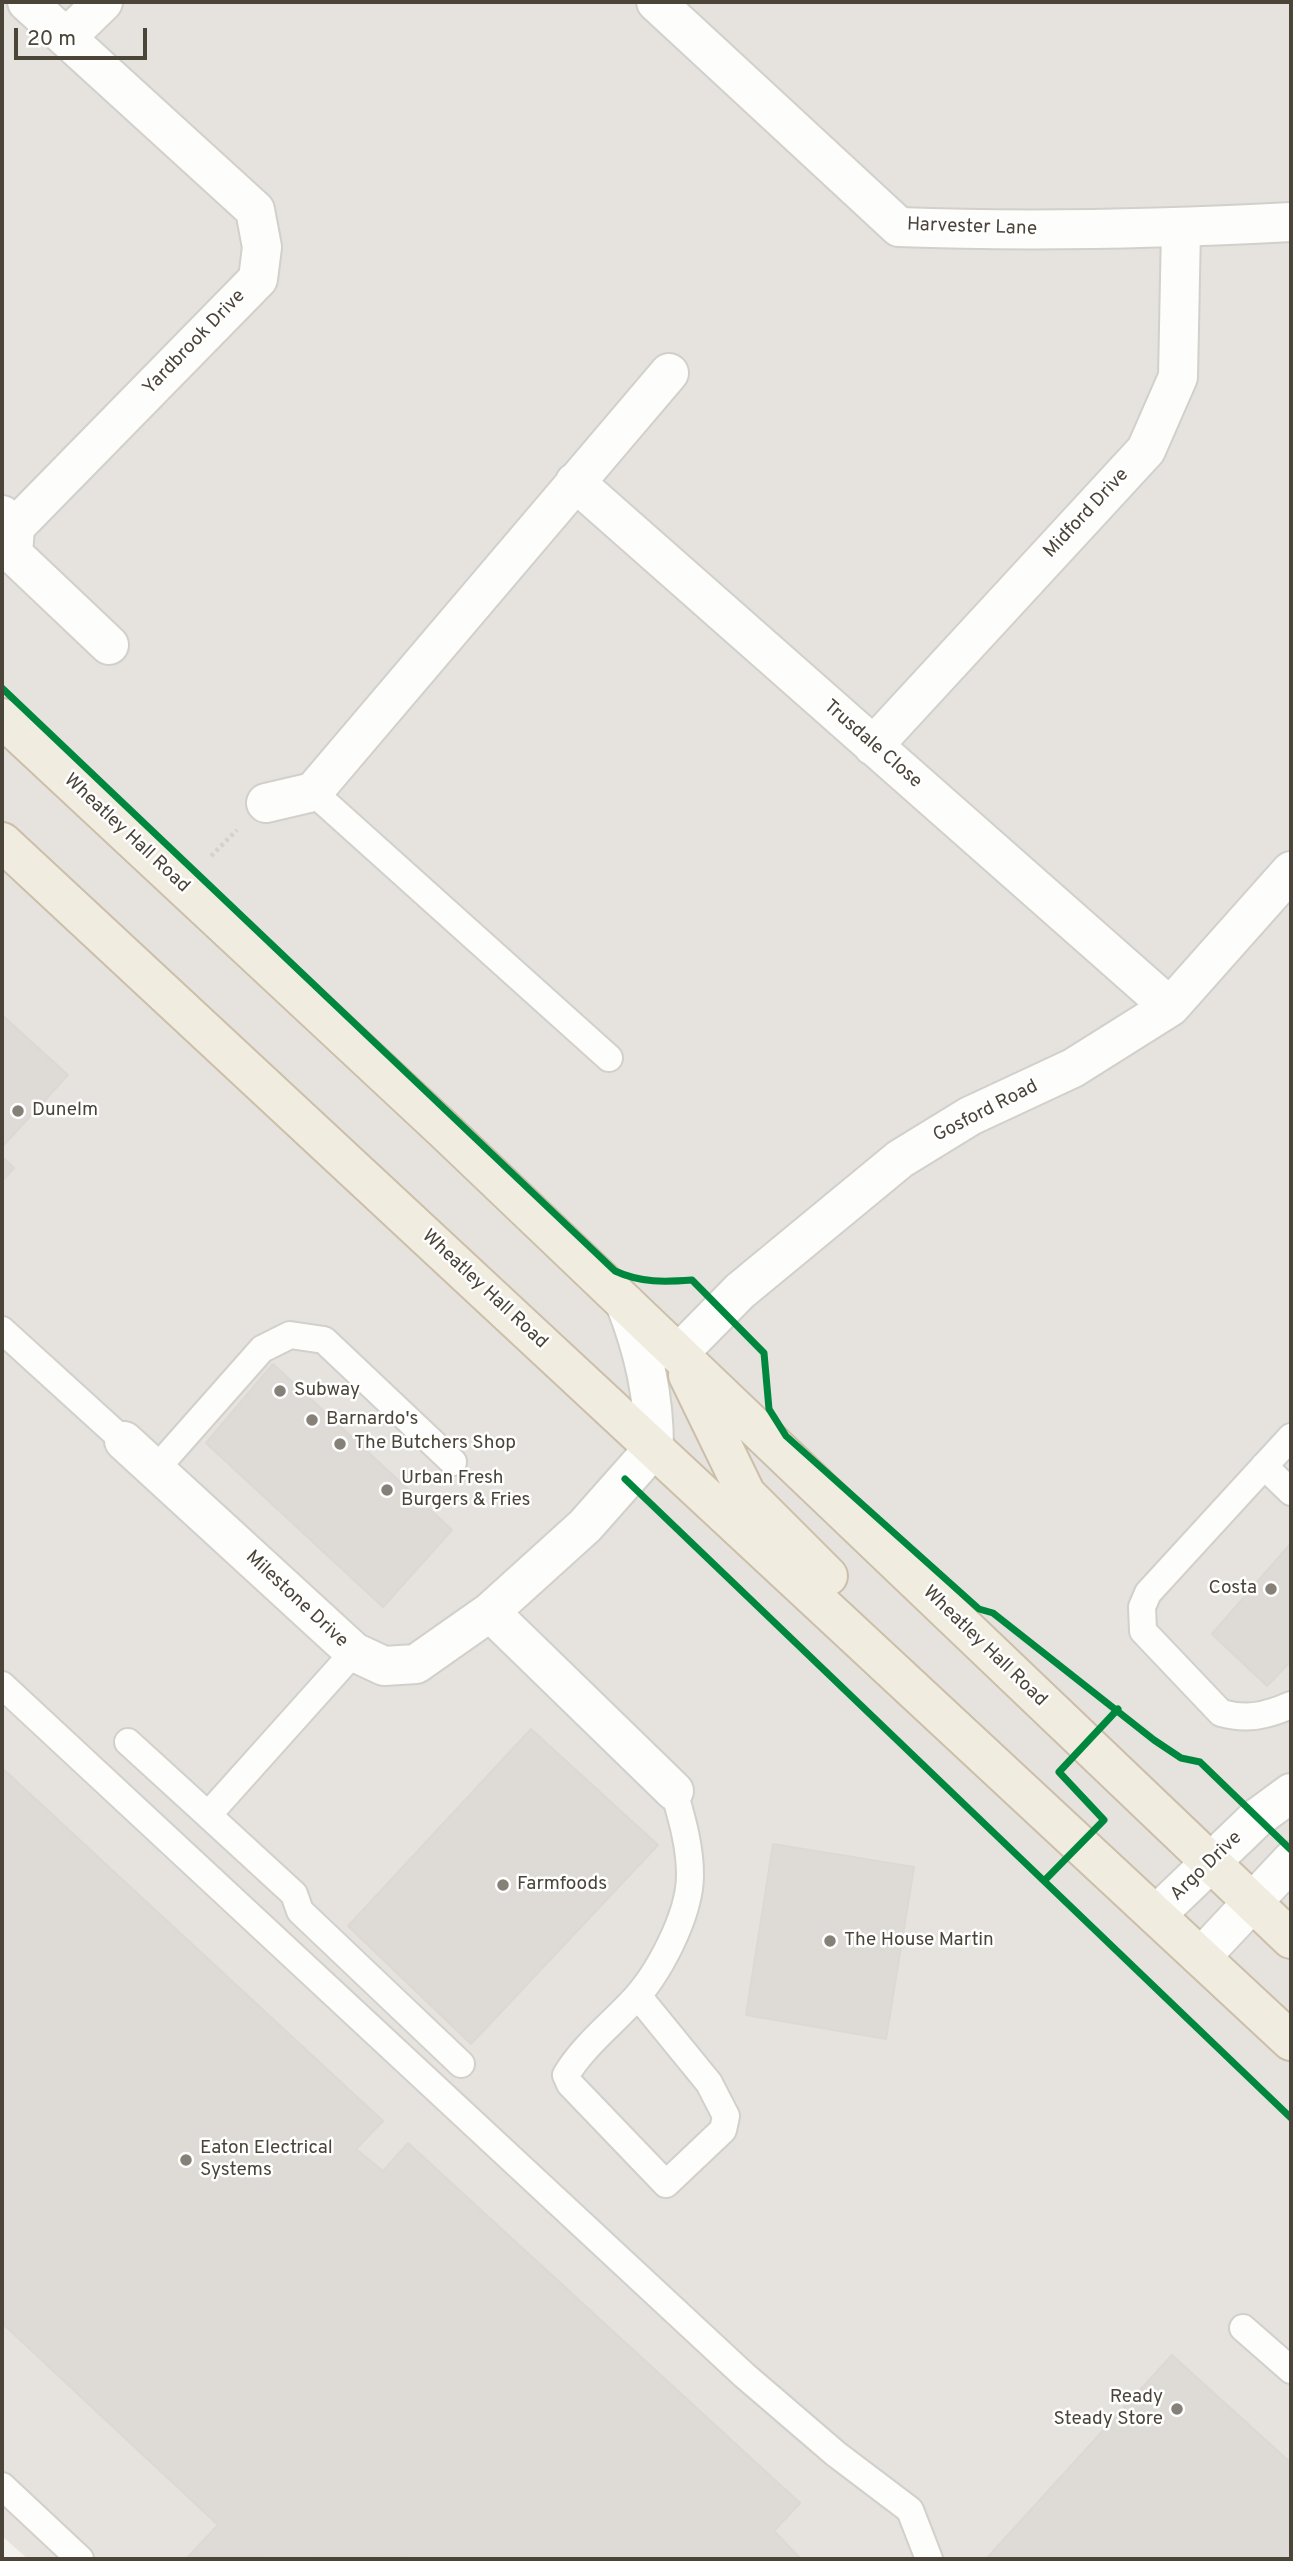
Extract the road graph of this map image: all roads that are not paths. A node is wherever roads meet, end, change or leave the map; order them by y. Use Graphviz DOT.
graph roads {
  1 [pos="27,2"];
  2 [pos="103,2"];
  3 [pos="656,2"];
  4 [pos="68,36"];
  5 [pos="1291,222"];
  6 [pos="1181,228"];
  7 [pos="669,373"];
  8 [pos="575,482"];
  9 [pos="8,521"];
  10 [pos="109,645"];
  11 [pos="2,718"];
  12 [pos="873,746"];
  13 [pos="313,792"];
  14 [pos="266,803"];
  15 [pos="2,842"];
  16 [pos="1291,871"];
  17 [pos="1170,1007"];
  18 [pos="609,1058"];
  19 [pos="625,1303"];
  20 [pos="2,1330"];
  21 [pos="678,1354"];
  22 [pos="1291,1437"];
  23 [pos="124,1441"];
  24 [pos="654,1448"];
  25 [pos="453,1462"];
  26 [pos="1264,1466"];
  27 [pos="155,1470"];
  28 [pos="1291,1492"];
  29 [pos="490,1612"];
  30 [pos="354,1652"];
  31 [pos="2,1685"];
  32 [pos="1291,1705"];
  33 [pos="967,1738"];
  34 [pos="128,1742"];
  35 [pos="674,1791"];
  36 [pos="1291,1793"];
  37 [pos="208,1815"];
  38 [pos="1210,1861"];
  39 [pos="1291,1861"];
  40 [pos="1253,1903"];
  41 [pos="1156,1916"];
  42 [pos="1291,1939"];
  43 [pos="1201,1957"];
  44 [pos="638,1996"];
  45 [pos="1291,2042"];
  46 [pos="461,2064"];
  47 [pos="1244,2328"];
  48 [pos="1291,2370"];
  49 [pos="2,2486"];
  50 [pos="80,2559"];
  51 [pos="929,2559"];
  1 -- 4 [label="street, Yardbrook Drive"];
  2 -- 4 [label="street"];
  3 -- 6 [label="street, Harvester Lane"];
  4 -- 9 [label="street, Yardbrook Drive"];
  5 -- 6 [label="street, Harvester Lane"];
  6 -- 12 [label="street, Midford Drive"];
  7 -- 8 [label="street"];
  8 -- 12 [label="street, Trusdale Close"];
  8 -- 13 [label="street"];
  9 -- 10 [label="street, Yardbrook Drive"];
  11 -- 19 [label="highway, Wheatley Hall Road"];
  12 -- 17 [label="street, Trusdale Close"];
  13 -- 14 [label="street"];
  13 -- 18 [label="lane"];
  15 -- 24 [label="highway, Wheatley Hall Road"];
  16 -- 17 [label="street, Gosford Road"];
  17 -- 21 [label="street, Gosford Road"];
  19 -- 21 [label="highway, Wheatley Hall Road"];
  19 -- 24 [label="street"];
  20 -- 23 [label="lane"];
  21 -- 33 [label="highway, Wheatley Hall Road"];
  21 -- 38 [label="highway, Wheatley Hall Road"];
  22 -- 26 [label="lane"];
  23 -- 27 [label="street, Milestone Drive"];
  24 -- 29 [label="street, Milestone Drive"];
  24 -- 33 [label="highway, Wheatley Hall Road"];
  25 -- 27 [label="lane"];
  26 -- 28 [label="lane"];
  26 -- 32 [label="lane"];
  27 -- 30 [label="street, Milestone Drive"];
  29 -- 30 [label="street, Milestone Drive"];
  29 -- 35 [label="street"];
  30 -- 37 [label="lane"];
  31 -- 51 [label="lane"];
  33 -- 41 [label="highway, Wheatley Hall Road"];
  34 -- 37 [label="lane"];
  35 -- 44 [label="lane"];
  36 -- 38 [label="street, Argo Drive"];
  37 -- 46 [label="lane"];
  38 -- 40 [label="highway, Wheatley Hall Road"];
  38 -- 41 [label="street, Argo Drive"];
  39 -- 40 [label="street"];
  40 -- 42 [label="highway, Wheatley Hall Road"];
  40 -- 43 [label="street"];
  41 -- 43 [label="highway, Wheatley Hall Road"];
  43 -- 45 [label="highway, Wheatley Hall Road"];
  44 -- 44 [label="lane"];
  47 -- 48 [label="lane"];
  49 -- 50 [label="lane"];
}
